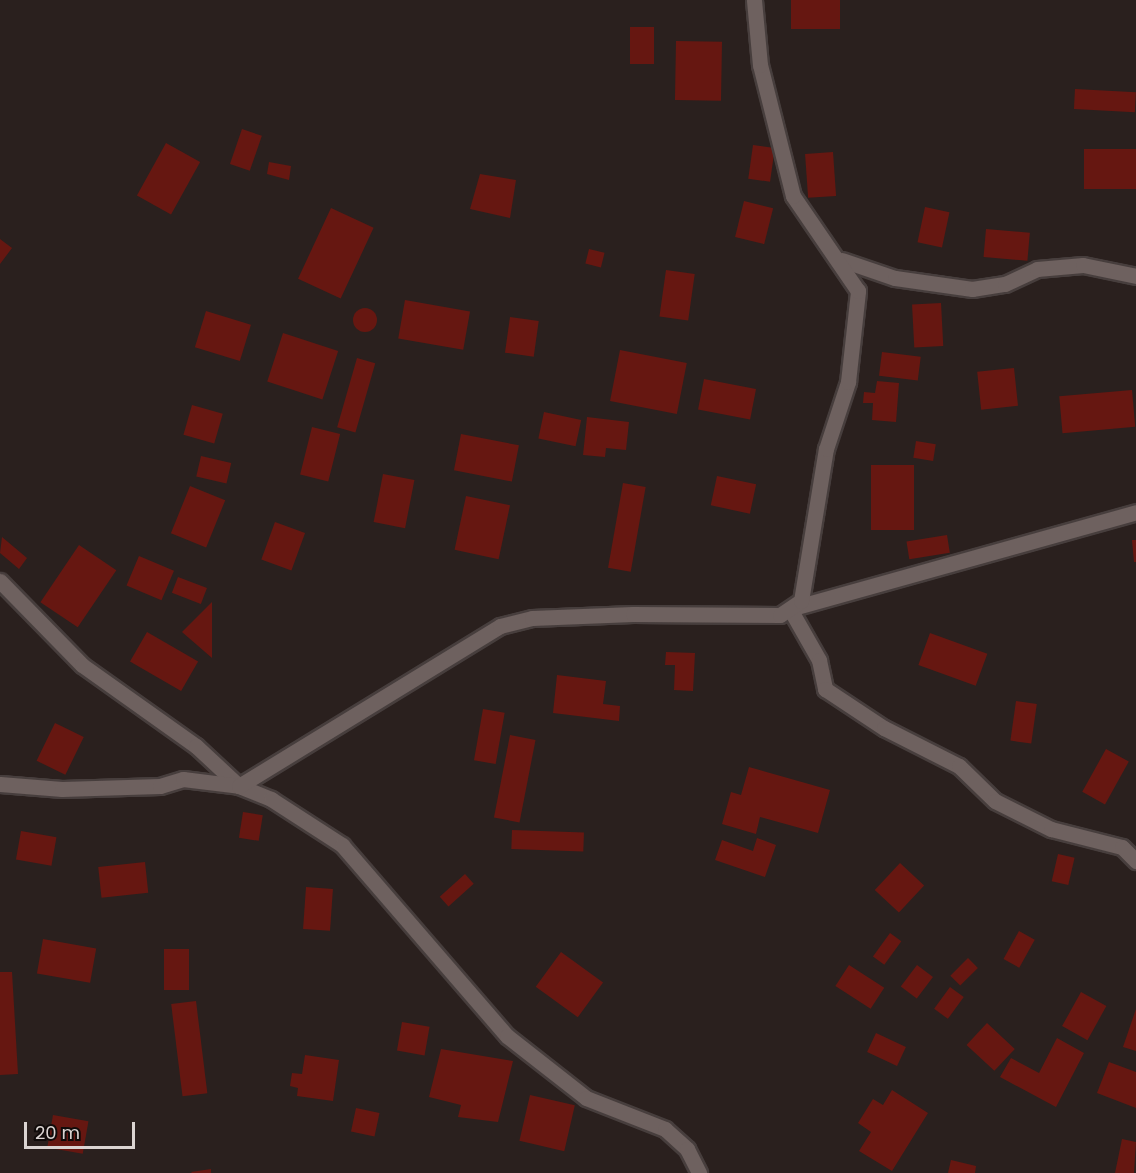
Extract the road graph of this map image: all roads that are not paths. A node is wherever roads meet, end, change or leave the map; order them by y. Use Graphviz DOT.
graph roads {
  1 [pos="754,0"];
  2 [pos="839,259"];
  3 [pos="1136,276"];
  4 [pos="1136,512"];
  5 [pos="0,580"];
  6 [pos="790,609"];
  7 [pos="0,784"];
  8 [pos="239,786"];
  9 [pos="1136,861"];
  10 [pos="699,1173"];
  1 -- 2 [label="street"];
  2 -- 3 [label="street"];
  2 -- 6 [label="street"];
  4 -- 6 [label="street"];
  5 -- 8 [label="street"];
  6 -- 8 [label="street"];
  6 -- 9 [label="street"];
  7 -- 8 [label="street"];
  8 -- 10 [label="street"];
}
